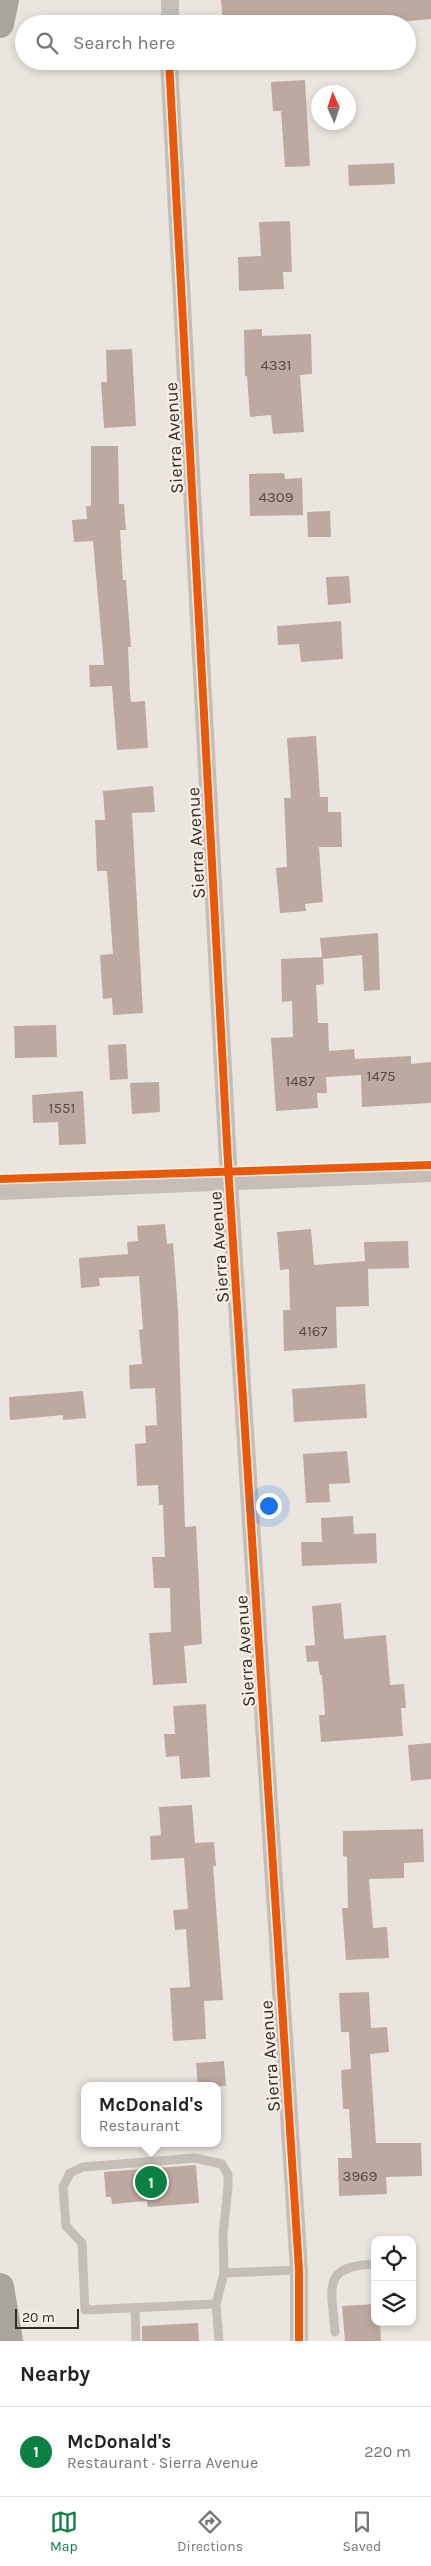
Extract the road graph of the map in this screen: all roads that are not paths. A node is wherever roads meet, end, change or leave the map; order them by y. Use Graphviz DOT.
graph roads {
  1 [pos="5,0"];
  2 [pos="170,0"];
  3 [pos="170,15"];
  4 [pos="0,24"];
  5 [pos="169,70"];
  6 [pos="431,1173"];
  7 [pos="229,1181"];
  8 [pos="0,1191"];
  9 [pos="371,2264"];
  10 [pos="299,2270"];
  11 [pos="224,2272"];
  12 [pos="0,2287"];
  13 [pos="216,2304"];
  14 [pos="135,2308"];
  15 [pos="335,2332"];
  16 [pos="9,2341"];
  17 [pos="136,2341"];
  18 [pos="218,2341"];
  19 [pos="299,2341"];
  1 -- 4 [label="highway"];
  2 -- 3 [label="street"];
  5 -- 7 [label="street, Sierra Avenue"];
  6 -- 7 [label="street"];
  7 -- 8 [label="street"];
  7 -- 10 [label="street, Sierra Avenue"];
  9 -- 15 [label="lane"];
  10 -- 11 [label="lane"];
  10 -- 19 [label="street, Sierra Avenue"];
  11 -- 13 [label="lane"];
  11 -- 14 [label="lane"];
  12 -- 16 [label="highway"];
  13 -- 14 [label="lane"];
  13 -- 18 [label="lane"];
  14 -- 17 [label="lane"];
}
